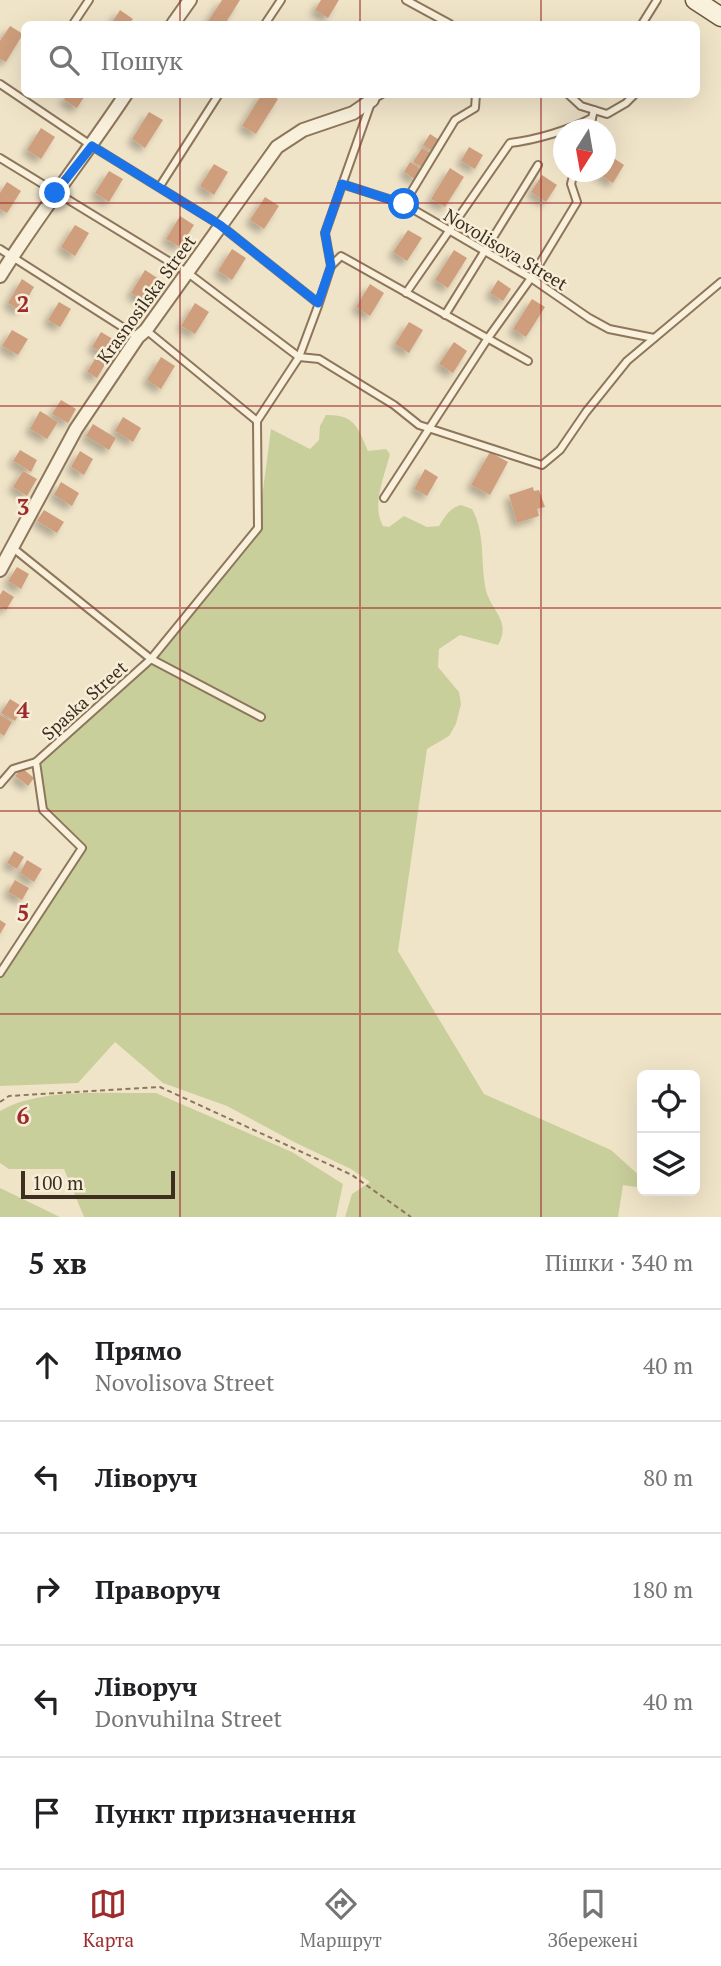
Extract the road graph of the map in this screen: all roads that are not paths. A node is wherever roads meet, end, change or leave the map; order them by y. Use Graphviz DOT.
graph roads {
  1 [pos="89,0"];
  2 [pos="190,0"];
  3 [pos="281,0"];
  4 [pos="405,0"];
  5 [pos="657,0"];
  6 [pos="695,0"];
  7 [pos="721,16"];
  8 [pos="75,21"];
  9 [pos="175,21"];
  10 [pos="267,21"];
  11 [pos="444,21"];
  12 [pos="644,21"];
  13 [pos="0,85"];
  14 [pos="21,96"];
  15 [pos="25,98"];
  16 [pos="124,98"];
  17 [pos="216,98"];
  18 [pos="376,98"];
  19 [pos="377,98"];
  20 [pos="476,98"];
  21 [pos="572,98"];
  22 [pos="631,98"];
  23 [pos="594,110"];
  24 [pos="592,118"];
  25 [pos="92,146"];
  26 [pos="0,158"];
  27 [pos="538,165"];
  28 [pos="571,182"];
  29 [pos="342,184"];
  30 [pos="160,186"];
  31 [pos="55,193"];
  32 [pos="404,204"];
  33 [pos="220,225"];
  34 [pos="451,231"];
  35 [pos="0,248"];
  36 [pos="485,252"];
  37 [pos="12,256"];
  38 [pos="331,266"];
  39 [pos="188,273"];
  40 [pos="0,276"];
  41 [pos="531,278"];
  42 [pos="721,282"];
  43 [pos="406,293"];
  44 [pos="318,303"];
  45 [pos="445,314"];
  46 [pos="142,333"];
  47 [pos="488,338"];
  48 [pos="654,338"];
  49 [pos="299,357"];
  50 [pos="528,361"];
  51 [pos="257,421"];
  52 [pos="384,498"];
  53 [pos="13,548"];
  54 [pos="0,570"];
  55 [pos="151,659"];
  56 [pos="261,717"];
  57 [pos="36,762"];
  58 [pos="0,784"];
  59 [pos="0,973"];
  1 -- 8 [label="lane"];
  2 -- 9 [label="street"];
  3 -- 10 [label="lane"];
  4 -- 11 [label="lane"];
  5 -- 12 [label="lane"];
  6 -- 7 [label="main road"];
  13 -- 14 [label="lane"];
  15 -- 25 [label="lane"];
  16 -- 25 [label="street"];
  17 -- 30 [label="lane"];
  18 -- 33 [label="street, Krasnosilska Street"];
  19 -- 29 [label="lane"];
  20 -- 32 [label="lane"];
  21 -- 23 [label="lane"];
  22 -- 23 [label="lane"];
  23 -- 24 [label="lane"];
  24 -- 34 [label="lane"];
  25 -- 30 [label="lane"];
  25 -- 31 [label="street"];
  26 -- 31 [label="lane"];
  27 -- 36 [label="lane"];
  28 -- 41 [label="lane"];
  29 -- 32 [label="lane, Novolisova Street"];
  29 -- 38 [label="lane"];
  30 -- 33 [label="lane"];
  31 -- 37 [label="street"];
  31 -- 39 [label="lane"];
  32 -- 34 [label="lane, Novolisova Street"];
  33 -- 39 [label="street, Krasnosilska Street"];
  33 -- 44 [label="lane"];
  34 -- 36 [label="lane, Novolisova Street"];
  34 -- 43 [label="lane"];
  35 -- 37 [label="lane"];
  36 -- 41 [label="lane, Novolisova Street"];
  36 -- 45 [label="lane"];
  37 -- 40 [label="street"];
  37 -- 46 [label="lane"];
  38 -- 43 [label="lane"];
  38 -- 44 [label="lane"];
  39 -- 46 [label="street, Krasnosilska Street"];
  39 -- 49 [label="lane"];
  41 -- 47 [label="lane"];
  41 -- 48 [label="lane, Novolisova Street"];
  42 -- 48 [label="lane"];
  43 -- 45 [label="lane"];
  44 -- 49 [label="lane"];
  45 -- 47 [label="lane"];
  46 -- 51 [label="lane"];
  46 -- 53 [label="street, Krasnosilska Street"];
  47 -- 50 [label="lane"];
  47 -- 52 [label="lane"];
  48 -- 49 [label="lane"];
  49 -- 51 [label="lane"];
  51 -- 55 [label="lane, Spaska Street"];
  53 -- 54 [label="street, Krasnosilska Street"];
  53 -- 55 [label="lane"];
  55 -- 56 [label="lane"];
  55 -- 57 [label="lane, Spaska Street"];
  57 -- 58 [label="lane, Spaska Street"];
  57 -- 59 [label="lane, Spaska Street"];
}
